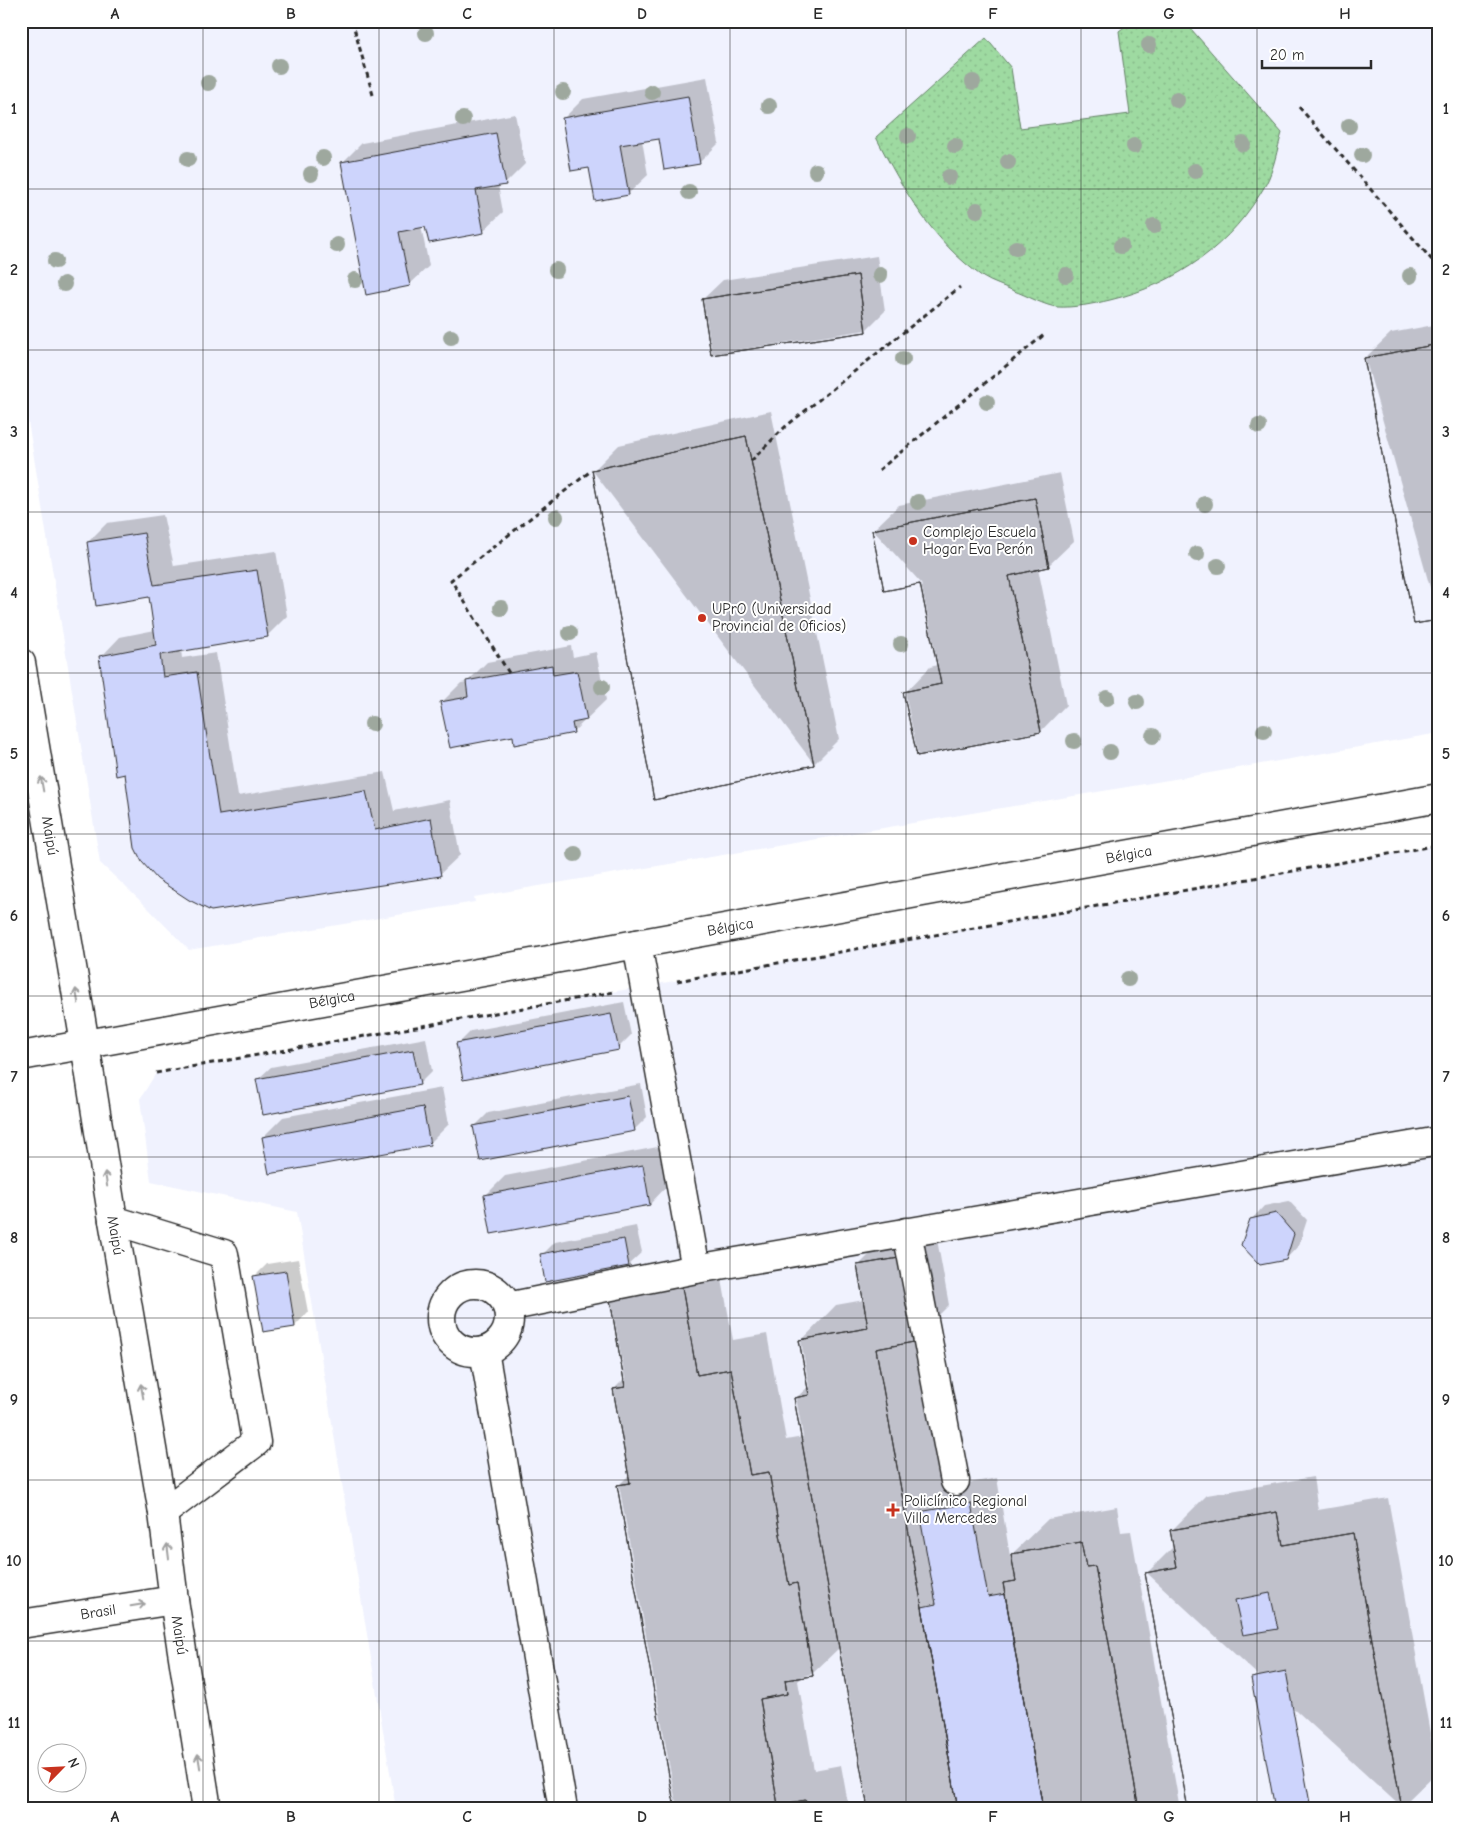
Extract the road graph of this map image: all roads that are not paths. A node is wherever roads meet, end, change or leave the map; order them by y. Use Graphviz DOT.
graph roads {
  1 [pos="21,663"];
  2 [pos="1439,798"];
  3 [pos="637,944"];
  4 [pos="85,1044"];
  5 [pos="21,1056"];
  6 [pos="1439,1141"];
  7 [pos="113,1220"];
  8 [pos="907,1232"];
  9 [pos="696,1269"];
  10 [pos="507,1307"];
  11 [pos="484,1351"];
  12 [pos="955,1481"];
  13 [pos="163,1513"];
  14 [pos="174,1600"];
  15 [pos="21,1624"];
  16 [pos="207,1809"];
  17 [pos="563,1809"];
  4 -- 1 [label="street, Maipú, one-way"];
  2 -- 3 [label="street, Bélgica"];
  3 -- 4 [label="street, Bélgica"];
  3 -- 9 [label="street"];
  4 -- 5 [label="street, Bélgica"];
  7 -- 4 [label="street, Maipú, one-way"];
  6 -- 8 [label="street"];
  13 -- 7 [label="street, Maipú, one-way"];
  7 -- 13 [label="street"];
  8 -- 9 [label="street"];
  8 -- 12 [label="street"];
  9 -- 10 [label="street"];
  10 -- 11 [label="street"];
  10 -- 11 [label="street"];
  11 -- 17 [label="street"];
  14 -- 13 [label="street, Maipú, one-way"];
  15 -- 14 [label="street, Brasil, one-way"];
  16 -- 14 [label="street, Maipú, one-way"];
}
